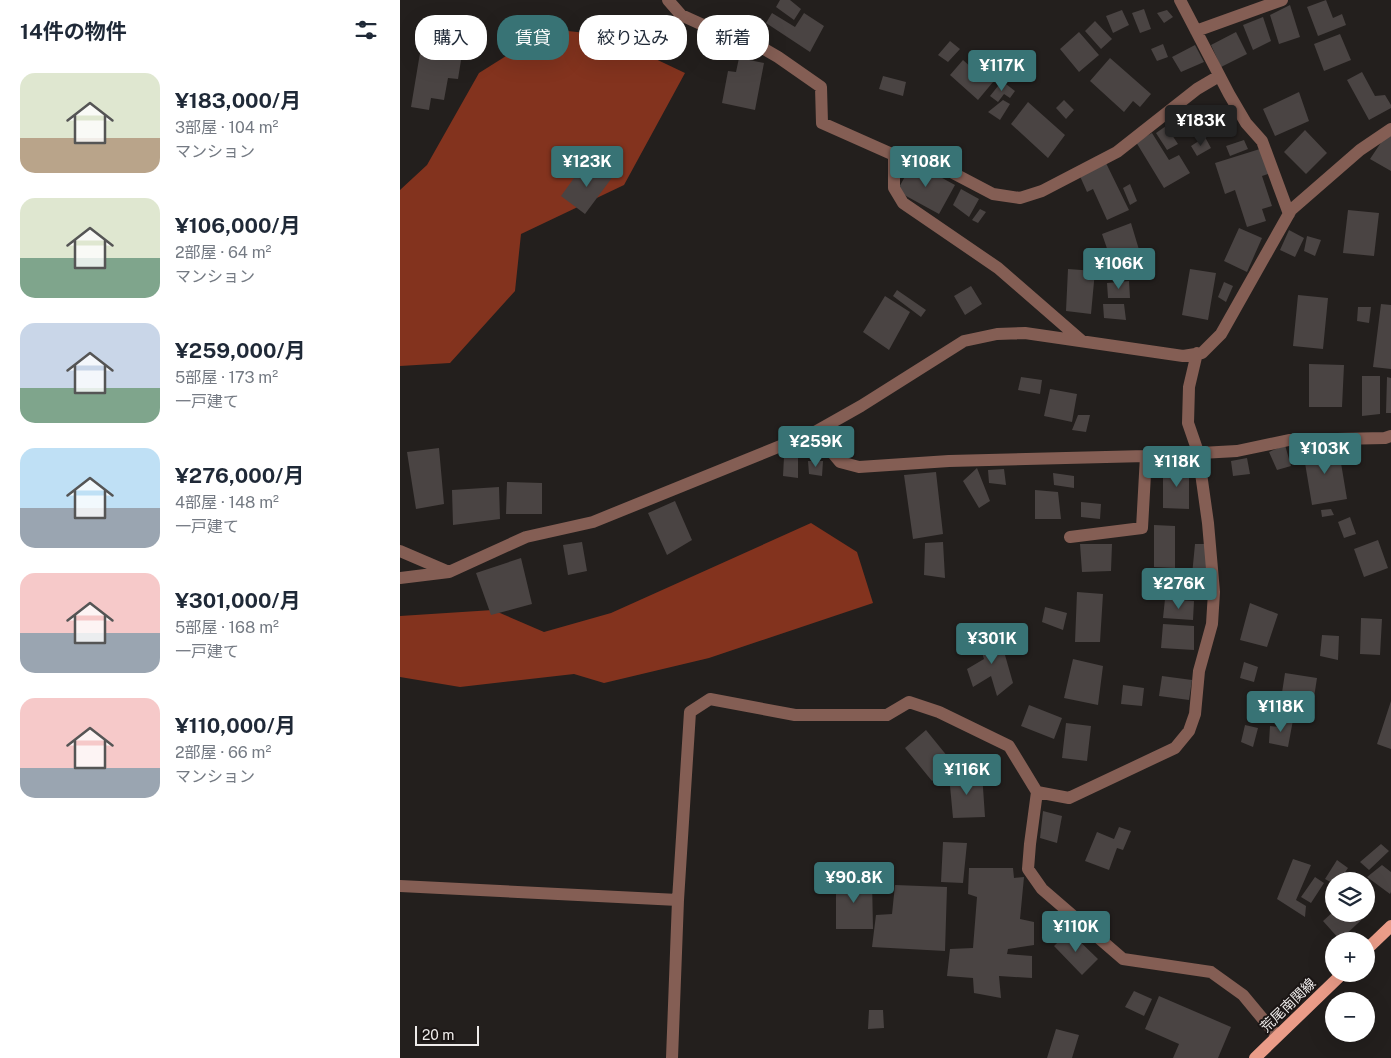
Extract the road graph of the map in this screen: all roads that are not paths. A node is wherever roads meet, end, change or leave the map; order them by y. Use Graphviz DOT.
graph roads {
  1 [pos="668,0"];
  2 [pos="1180,0"];
  3 [pos="1282,0"];
  4 [pos="1196,31"];
  5 [pos="1219,76"];
  6 [pos="1391,129"];
  7 [pos="894,154"];
  8 [pos="1289,214"];
  9 [pos="1082,341"];
  10 [pos="1197,354"];
  11 [pos="815,432"];
  12 [pos="1391,436"];
  13 [pos="1198,452"];
  14 [pos="1146,456"];
  15 [pos="1070,537"];
  16 [pos="400,551"];
  17 [pos="449,572"];
  18 [pos="400,578"];
  19 [pos="1038,792"];
  20 [pos="400,886"];
  21 [pos="678,900"];
  22 [pos="1391,926"];
  23 [pos="1375,941"];
  24 [pos="1334,982"];
  25 [pos="1277,1036"];
  26 [pos="672,1058"];
  27 [pos="1255,1058"];
  1 -- 7 [label="street"];
  2 -- 4 [label="street"];
  3 -- 4 [label="street"];
  4 -- 5 [label="street"];
  5 -- 7 [label="street"];
  5 -- 8 [label="street"];
  6 -- 8 [label="street"];
  7 -- 9 [label="street"];
  8 -- 10 [label="street"];
  9 -- 10 [label="street"];
  9 -- 11 [label="street"];
  10 -- 13 [label="street"];
  11 -- 14 [label="street"];
  11 -- 17 [label="street"];
  12 -- 13 [label="street"];
  13 -- 14 [label="street"];
  13 -- 19 [label="street"];
  14 -- 15 [label="street"];
  16 -- 17 [label="street"];
  17 -- 18 [label="street"];
  19 -- 21 [label="street"];
  19 -- 25 [label="street"];
  20 -- 21 [label="street"];
  21 -- 26 [label="street"];
  22 -- 23 [label="main road"];
  24 -- 25 [label="main road, 荒尾南関線"];
  25 -- 27 [label="main road, 荒尾南関線"];
}
